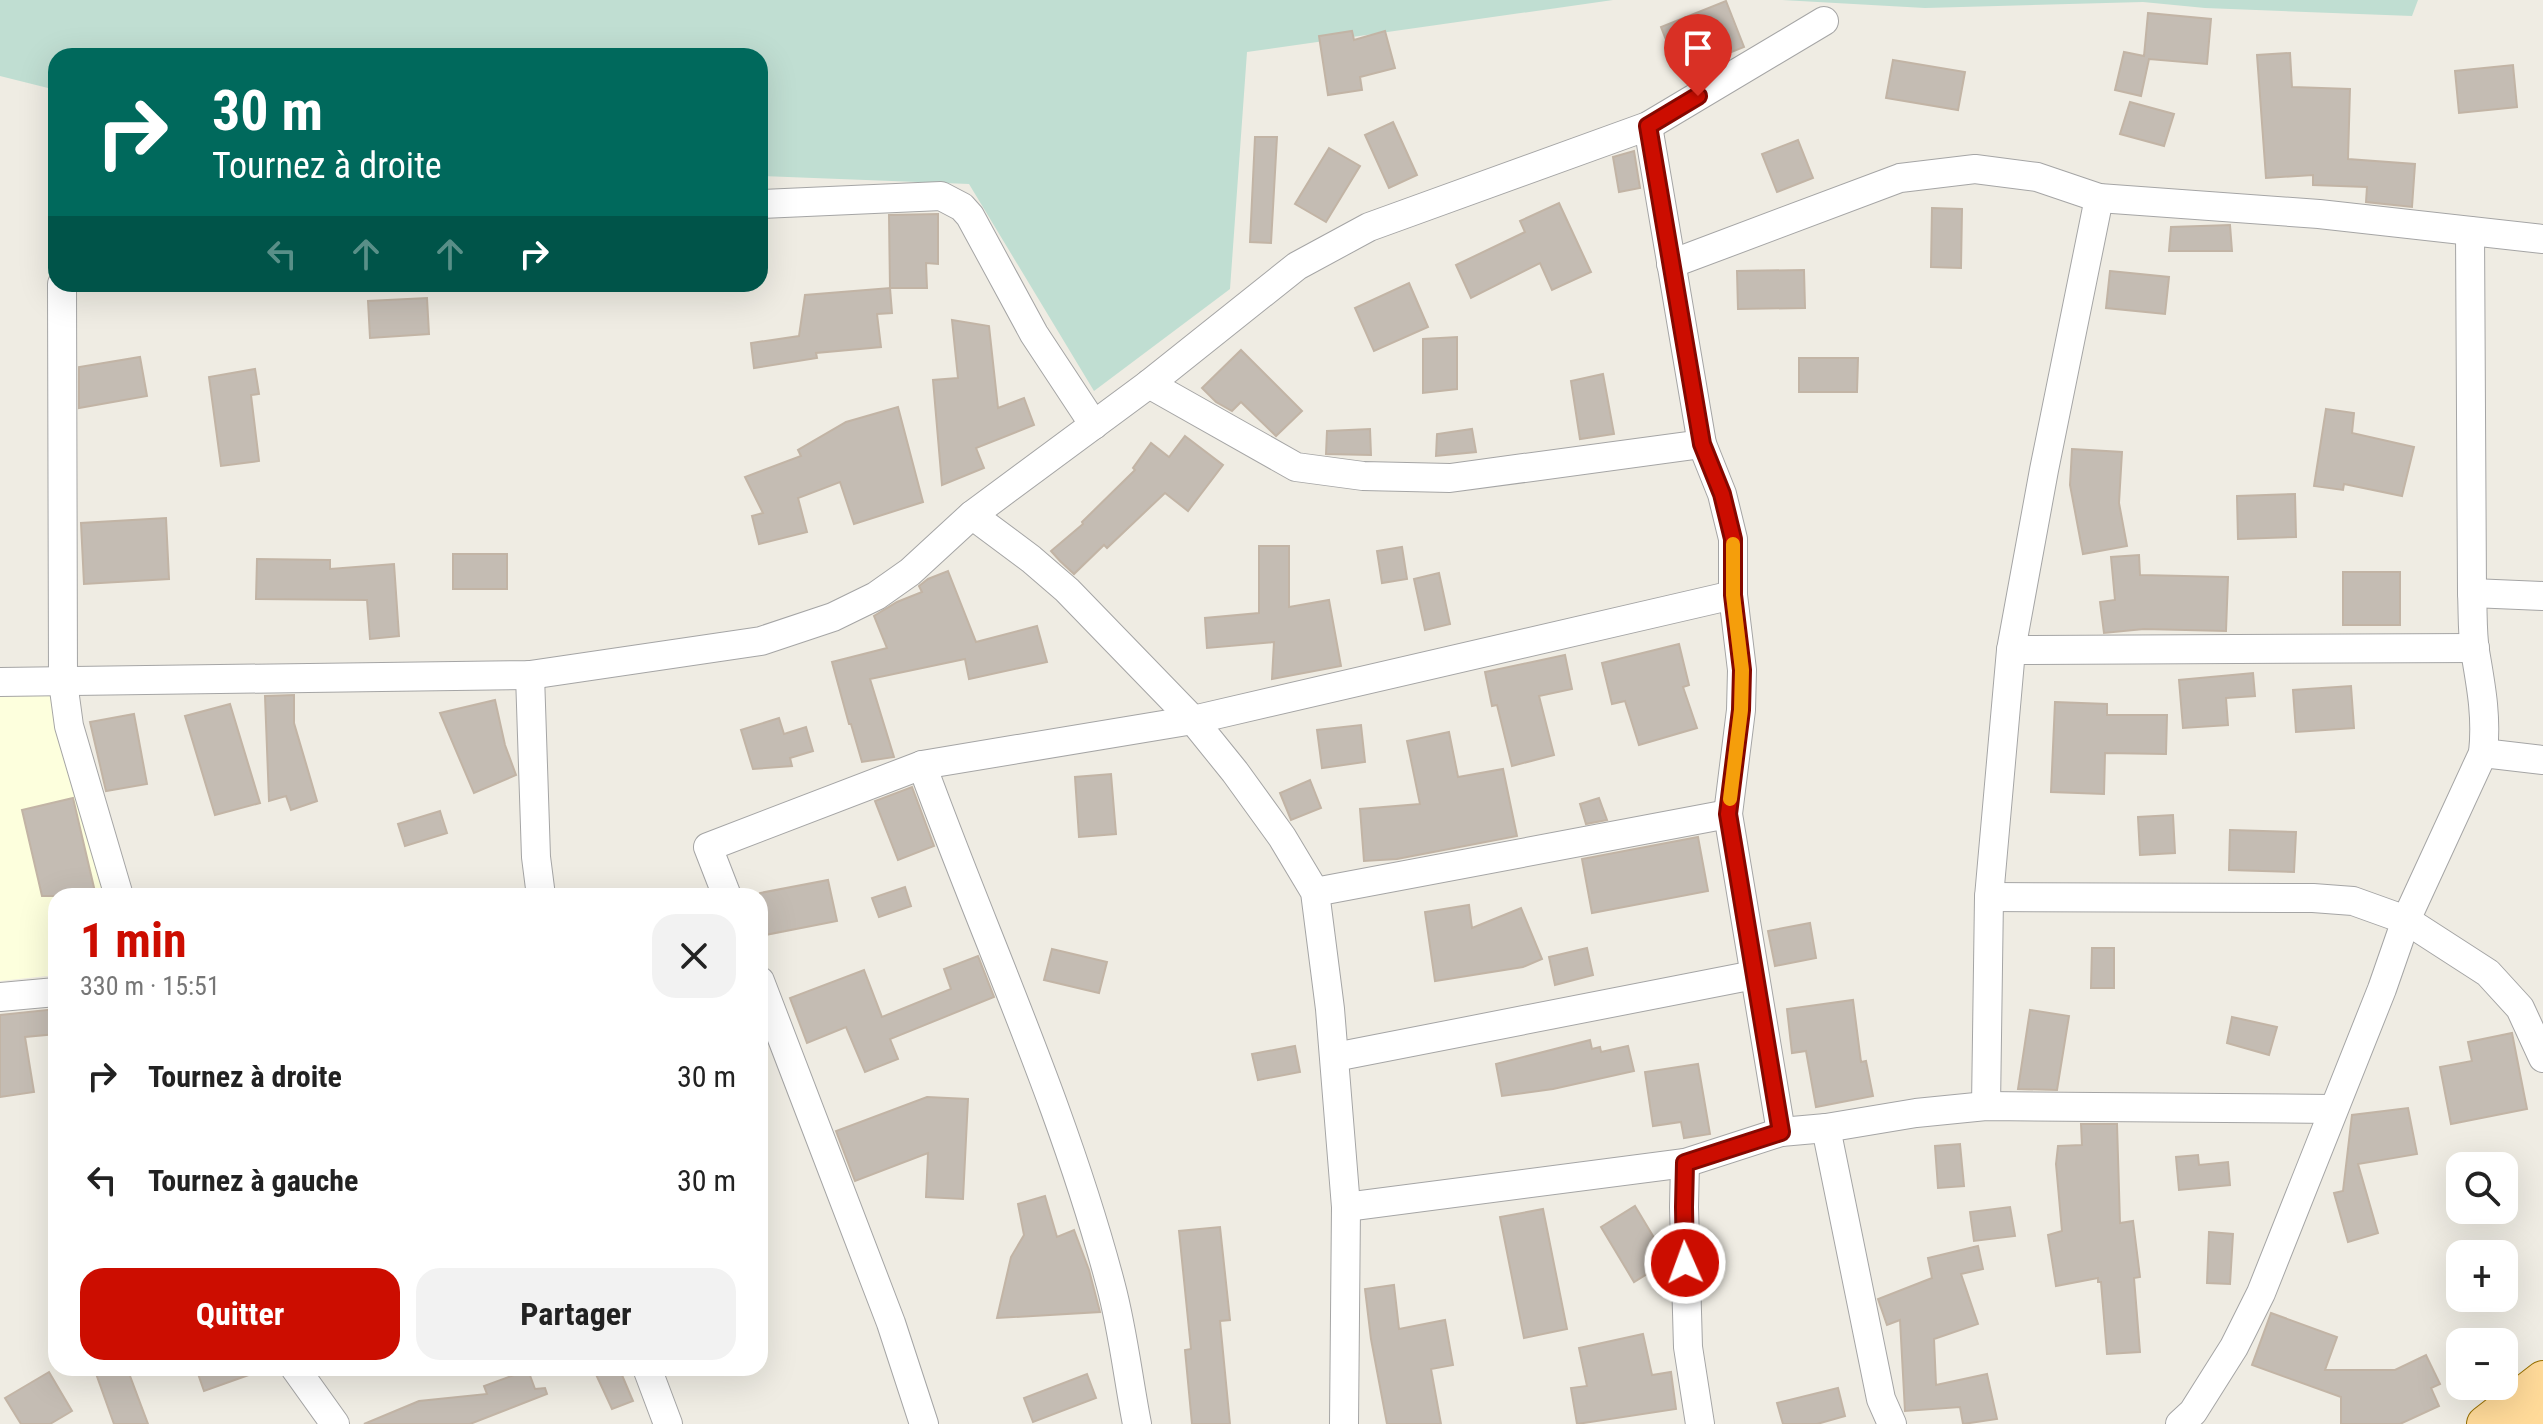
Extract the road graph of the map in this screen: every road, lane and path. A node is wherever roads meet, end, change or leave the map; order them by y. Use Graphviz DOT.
graph roads {
  1 [pos="1824,21"];
  2 [pos="1648,126"];
  3 [pos="2099,198"];
  4 [pos="768,204"];
  5 [pos="2470,231"];
  6 [pos="2543,239"];
  7 [pos="1671,264"];
  8 [pos="62,292"];
  9 [pos="1149,384"];
  10 [pos="1094,425"];
  11 [pos="1702,444"];
  12 [pos="972,515"];
  13 [pos="2472,593"];
  14 [pos="1733,595"];
  15 [pos="2543,596"];
  16 [pos="2475,648"];
  17 [pos="2011,650"];
  18 [pos="530,675"];
  19 [pos="0,682"];
  20 [pos="63,682"];
  21 [pos="1193,720"];
  22 [pos="2483,753"];
  23 [pos="2543,760"];
  24 [pos="922,765"];
  25 [pos="1728,814"];
  26 [pos="117,888"];
  27 [pos="540,888"];
  28 [pos="724,888"];
  29 [pos="1315,892"];
  30 [pos="1989,897"];
  31 [pos="2406,920"];
  32 [pos="1754,975"];
  33 [pos="48,993"];
  34 [pos="0,997"];
  35 [pos="768,1002"];
  36 [pos="1335,1057"];
  37 [pos="2543,1058"];
  38 [pos="1986,1106"];
  39 [pos="2333,1109"];
  40 [pos="1826,1128"];
  41 [pos="1781,1132"];
  42 [pos="1685,1163"];
  43 [pos="1346,1207"];
  44 [pos="301,1376"];
  45 [pos="650,1376"];
  46 [pos="2543,1379"];
  47 [pos="2543,1412"];
  48 [pos="335,1424"];
  49 [pos="668,1424"];
  50 [pos="924,1424"];
  51 [pos="1137,1424"];
  52 [pos="1344,1424"];
  53 [pos="1700,1424"];
  54 [pos="1892,1424"];
  55 [pos="2180,1424"];
  56 [pos="2485,1424"];
  57 [pos="2527,1424"];
  1 -- 2 [label="street"];
  2 -- 7 [label="street"];
  2 -- 9 [label="street"];
  3 -- 5 [label="street"];
  3 -- 7 [label="street"];
  3 -- 17 [label="street"];
  4 -- 10 [label="street"];
  5 -- 6 [label="street"];
  5 -- 13 [label="street"];
  7 -- 11 [label="street"];
  8 -- 20 [label="street"];
  9 -- 10 [label="street"];
  9 -- 11 [label="street"];
  10 -- 12 [label="street"];
  11 -- 14 [label="street"];
  12 -- 18 [label="street"];
  12 -- 21 [label="street"];
  13 -- 15 [label="street"];
  13 -- 16 [label="street"];
  14 -- 21 [label="street"];
  14 -- 25 [label="street"];
  16 -- 17 [label="street"];
  16 -- 22 [label="street"];
  17 -- 30 [label="street"];
  18 -- 20 [label="street"];
  18 -- 27 [label="street"];
  19 -- 20 [label="street"];
  20 -- 26 [label="street"];
  21 -- 24 [label="street"];
  21 -- 29 [label="street"];
  22 -- 23 [label="street"];
  22 -- 31 [label="street"];
  24 -- 28 [label="street"];
  24 -- 51 [label="street"];
  25 -- 29 [label="street"];
  25 -- 32 [label="street"];
  29 -- 36 [label="street"];
  30 -- 31 [label="street"];
  30 -- 38 [label="street"];
  31 -- 37 [label="street"];
  31 -- 39 [label="street"];
  32 -- 36 [label="street"];
  32 -- 41 [label="street"];
  33 -- 34 [label="street"];
  35 -- 50 [label="street"];
  36 -- 43 [label="street"];
  38 -- 39 [label="street"];
  38 -- 40 [label="street"];
  39 -- 55 [label="street"];
  40 -- 41 [label="street"];
  40 -- 54 [label="street"];
  41 -- 42 [label="street"];
  42 -- 43 [label="street"];
  42 -- 53 [label="street"];
  43 -- 52 [label="street"];
  44 -- 48 [label="street"];
  45 -- 49 [label="street"];
  46 -- 56 [label="main road"];
  47 -- 57 [label="main road"];
}
